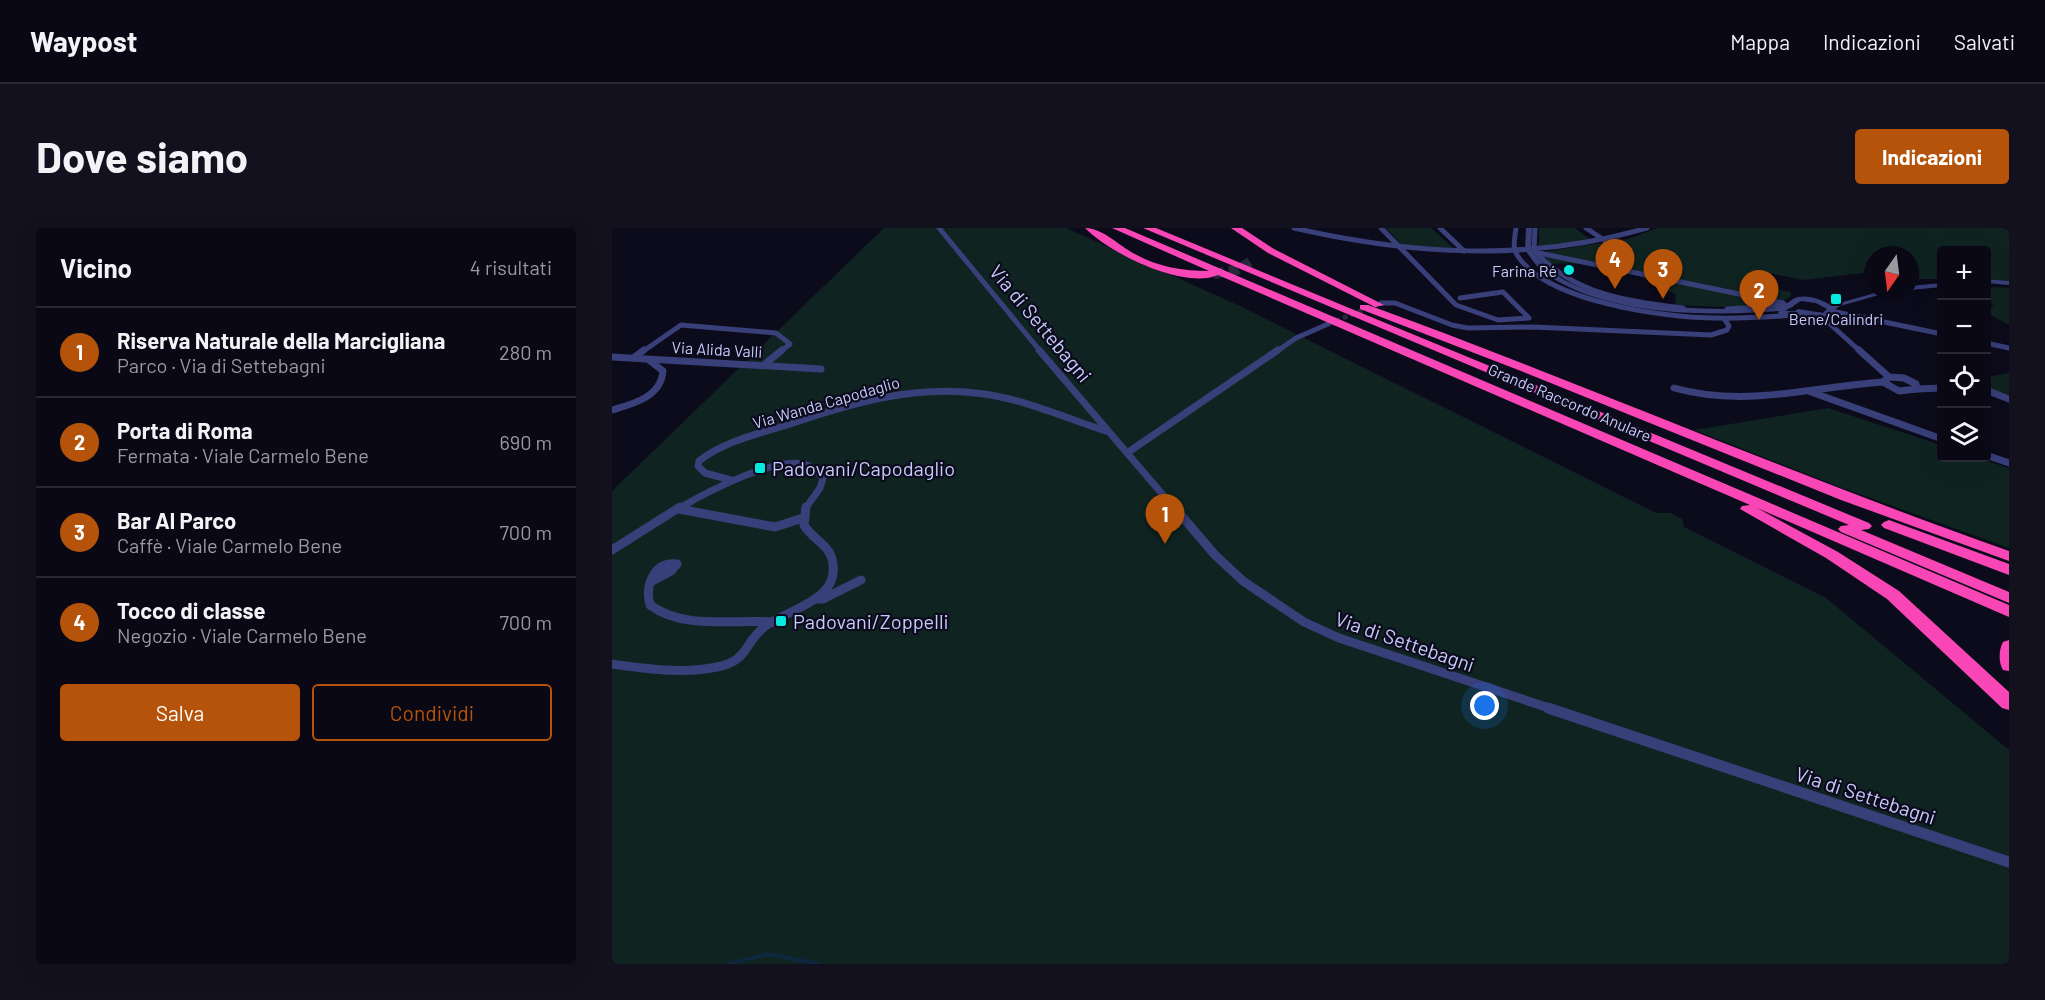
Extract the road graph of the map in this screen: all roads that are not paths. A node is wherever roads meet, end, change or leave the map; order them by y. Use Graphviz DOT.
graph roads {
  1 [pos="939,228"];
  2 [pos="1089,228"];
  3 [pos="1117,228"];
  4 [pos="1132,228"];
  5 [pos="1235,228"];
  6 [pos="1242,228"];
  7 [pos="1294,228"];
  8 [pos="1322,228"];
  9 [pos="1381,228"];
  10 [pos="1440,228"];
  11 [pos="1516,228"];
  12 [pos="1522,228"];
  13 [pos="1529,228"];
  14 [pos="1535,228"];
  15 [pos="1586,228"];
  16 [pos="1646,228"];
  17 [pos="1150,229"];
  18 [pos="1313,233"];
  19 [pos="1332,237"];
  20 [pos="1392,239"];
  21 [pos="1604,240"];
  22 [pos="1386,245"];
  23 [pos="1399,247"];
  24 [pos="1418,248"];
  25 [pos="1464,250"];
  26 [pos="1528,250"];
  27 [pos="1252,259"];
  28 [pos="1414,262"];
  29 [pos="1302,267"];
  30 [pos="1214,274"];
  31 [pos="1555,279"];
  32 [pos="1937,283"];
  33 [pos="1991,283"];
  34 [pos="2009,284"];
  35 [pos="1919,285"];
  36 [pos="1865,293"];
  37 [pos="1460,298"];
  38 [pos="1865,299"];
  39 [pos="1815,301"];
  40 [pos="1381,303"];
  41 [pos="1791,305"];
  42 [pos="1831,310"];
  43 [pos="1807,314"];
  44 [pos="1820,315"];
  45 [pos="1725,320"];
  46 [pos="1328,324"];
  47 [pos="1937,333"];
  48 [pos="1453,339"];
  49 [pos="1991,344"];
  50 [pos="2009,348"];
  51 [pos="612,357"];
  52 [pos="633,358"];
  53 [pos="646,359"];
  54 [pos="765,366"];
  55 [pos="821,369"];
  56 [pos="1461,375"];
  57 [pos="1886,380"];
  58 [pos="1674,388"];
  59 [pos="1937,388"];
  60 [pos="1917,389"];
  61 [pos="1578,390"];
  62 [pos="1809,391"];
  63 [pos="1991,392"];
  64 [pos="2009,399"];
  65 [pos="612,410"];
  66 [pos="1094,416"];
  67 [pos="1076,422"];
  68 [pos="1108,432"];
  69 [pos="1937,438"];
  70 [pos="1127,453"];
  71 [pos="1991,457"];
  72 [pos="2009,463"];
  73 [pos="730,480"];
  74 [pos="679,509"];
  75 [pos="802,518"];
  76 [pos="612,550"];
  77 [pos="2009,556"];
  78 [pos="2009,570"];
  79 [pos="861,580"];
  80 [pos="652,581"];
  81 [pos="2009,586"];
  82 [pos="2009,598"];
  83 [pos="816,599"];
  84 [pos="2009,611"];
  85 [pos="773,622"];
  86 [pos="2009,646"];
  87 [pos="612,664"];
  88 [pos="2009,665"];
  89 [pos="2009,703"];
  90 [pos="2009,862"];
  1 -- 66 [label="street, Via di Settebagni"];
  2 -- 30 [label="highway"];
  3 -- 56 [label="highway, Grande Raccordo Anulare"];
  4 -- 82 [label="highway, Grande Raccordo Anulare"];
  5 -- 27 [label="highway"];
  5 -- 29 [label="highway"];
  6 -- 29 [label="highway"];
  7 -- 18 [label="street"];
  8 -- 18 [label="street"];
  8 -- 19 [label="street"];
  9 -- 20 [label="street"];
  10 -- 25 [label="street"];
  11 -- 26 [label="street"];
  12 -- 26 [label="street"];
  13 -- 26 [label="street"];
  14 -- 26 [label="street"];
  15 -- 21 [label="street"];
  16 -- 21 [label="street"];
  17 -- 48 [label="highway"];
  17 -- 81 [label="highway, Grande Raccordo Anulare"];
  18 -- 19 [label="street"];
  19 -- 22 [label="street"];
  20 -- 22 [label="street"];
  20 -- 23 [label="street"];
  21 -- 26 [label="street"];
  22 -- 23 [label="street"];
  23 -- 24 [label="street"];
  23 -- 28 [label="street"];
  24 -- 25 [label="street"];
  24 -- 28 [label="street"];
  25 -- 26 [label="street"];
  26 -- 31 [label="street"];
  26 -- 31 [label="street"];
  26 -- 41 [label="street"];
  28 -- 37 [label="street"];
  29 -- 48 [label="highway"];
  31 -- 41 [label="street"];
  31 -- 43 [label="street"];
  32 -- 35 [label="street"];
  33 -- 34 [label="street"];
  36 -- 39 [label="street"];
  38 -- 42 [label="street"];
  39 -- 41 [label="street"];
  39 -- 42 [label="street"];
  40 -- 45 [label="street"];
  41 -- 43 [label="street"];
  42 -- 44 [label="street"];
  42 -- 47 [label="street"];
  43 -- 44 [label="street"];
  44 -- 57 [label="street"];
  46 -- 70 [label="street"];
  48 -- 61 [label="highway, Grande Raccordo Anulare"];
  49 -- 50 [label="street"];
  51 -- 52 [label="street, Via Alida Valli"];
  52 -- 53 [label="street, Via Alida Valli"];
  52 -- 54 [label="street"];
  53 -- 54 [label="street, Via Alida Valli"];
  53 -- 65 [label="street"];
  54 -- 55 [label="street, Via Alida Valli"];
  56 -- 84 [label="highway, Grande Raccordo Anulare"];
  56 -- 89 [label="highway"];
  57 -- 60 [label="street"];
  57 -- 60 [label="street"];
  57 -- 62 [label="street"];
  58 -- 62 [label="street"];
  59 -- 60 [label="street"];
  61 -- 77 [label="highway, Grande Raccordo Anulare"];
  61 -- 78 [label="highway"];
  62 -- 69 [label="street"];
  63 -- 64 [label="street"];
  66 -- 67 [label="street"];
  66 -- 68 [label="street, Via di Settebagni"];
  67 -- 68 [label="street, Via Wanda Capodaglio"];
  67 -- 73 [label="street, Via Wanda Capodaglio"];
  68 -- 70 [label="street, Via di Settebagni"];
  70 -- 90 [label="street, Via di Settebagni"];
  71 -- 72 [label="street"];
  73 -- 74 [label="street"];
  73 -- 75 [label="street"];
  74 -- 75 [label="street"];
  74 -- 76 [label="street"];
  75 -- 83 [label="street"];
  79 -- 83 [label="street"];
  80 -- 85 [label="street"];
  83 -- 85 [label="street"];
  85 -- 87 [label="street"];
  86 -- 88 [label="highway"];
}
